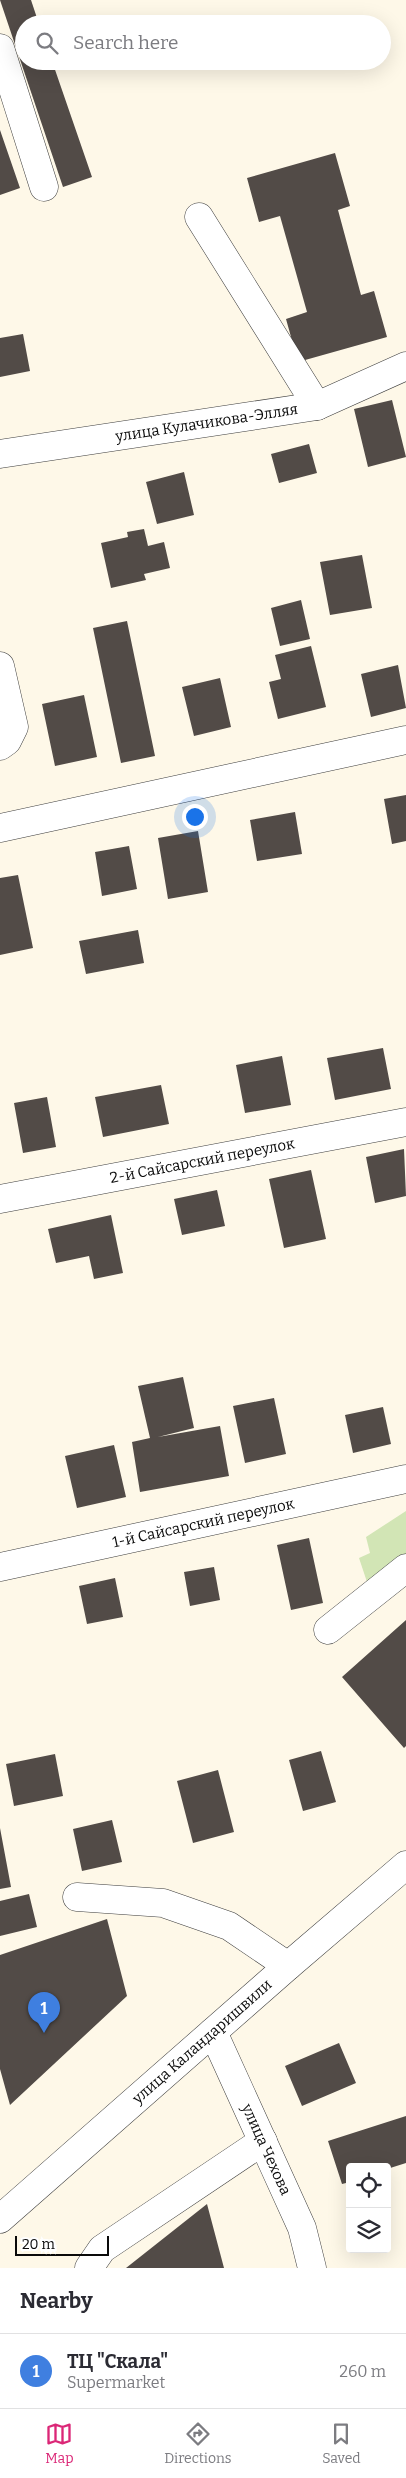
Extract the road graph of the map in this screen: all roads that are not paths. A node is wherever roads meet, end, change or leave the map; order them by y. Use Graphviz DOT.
graph roads {
  1 [pos="0,48"];
  2 [pos="44,186"];
  3 [pos="199,217"];
  4 [pos="406,366"];
  5 [pos="317,406"];
  6 [pos="0,454"];
  7 [pos="0,666"];
  8 [pos="406,740"];
  9 [pos="0,746"];
  10 [pos="0,828"];
  11 [pos="406,1122"];
  12 [pos="0,1199"];
  13 [pos="406,1479"];
  14 [pos="0,1567"];
  15 [pos="406,1568"];
  16 [pos="328,1630"];
  17 [pos="406,1865"];
  18 [pos="77,1897"];
  19 [pos="288,1966"];
  20 [pos="213,2032"];
  21 [pos="263,2141"];
  22 [pos="0,2219"];
  23 [pos="89,2268"];
  24 [pos="312,2268"];
  1 -- 2 [label="street"];
  3 -- 5 [label="street"];
  4 -- 5 [label="street, улица Кулачикова-Элляя"];
  5 -- 6 [label="street, улица Кулачикова-Элляя"];
  7 -- 9 [label="street"];
  8 -- 10 [label="street"];
  11 -- 12 [label="street, 2-й Сайсарский переулок"];
  13 -- 14 [label="street, 1-й Сайсарский переулок"];
  15 -- 16 [label="street"];
  17 -- 19 [label="street, улица Каландаришвили"];
  18 -- 19 [label="street"];
  19 -- 20 [label="street, улица Каландаришвили"];
  20 -- 21 [label="street, улица Чехова"];
  20 -- 22 [label="street, улица Каландаришвили"];
  21 -- 23 [label="street"];
  21 -- 24 [label="street, улица Чехова"];
}
